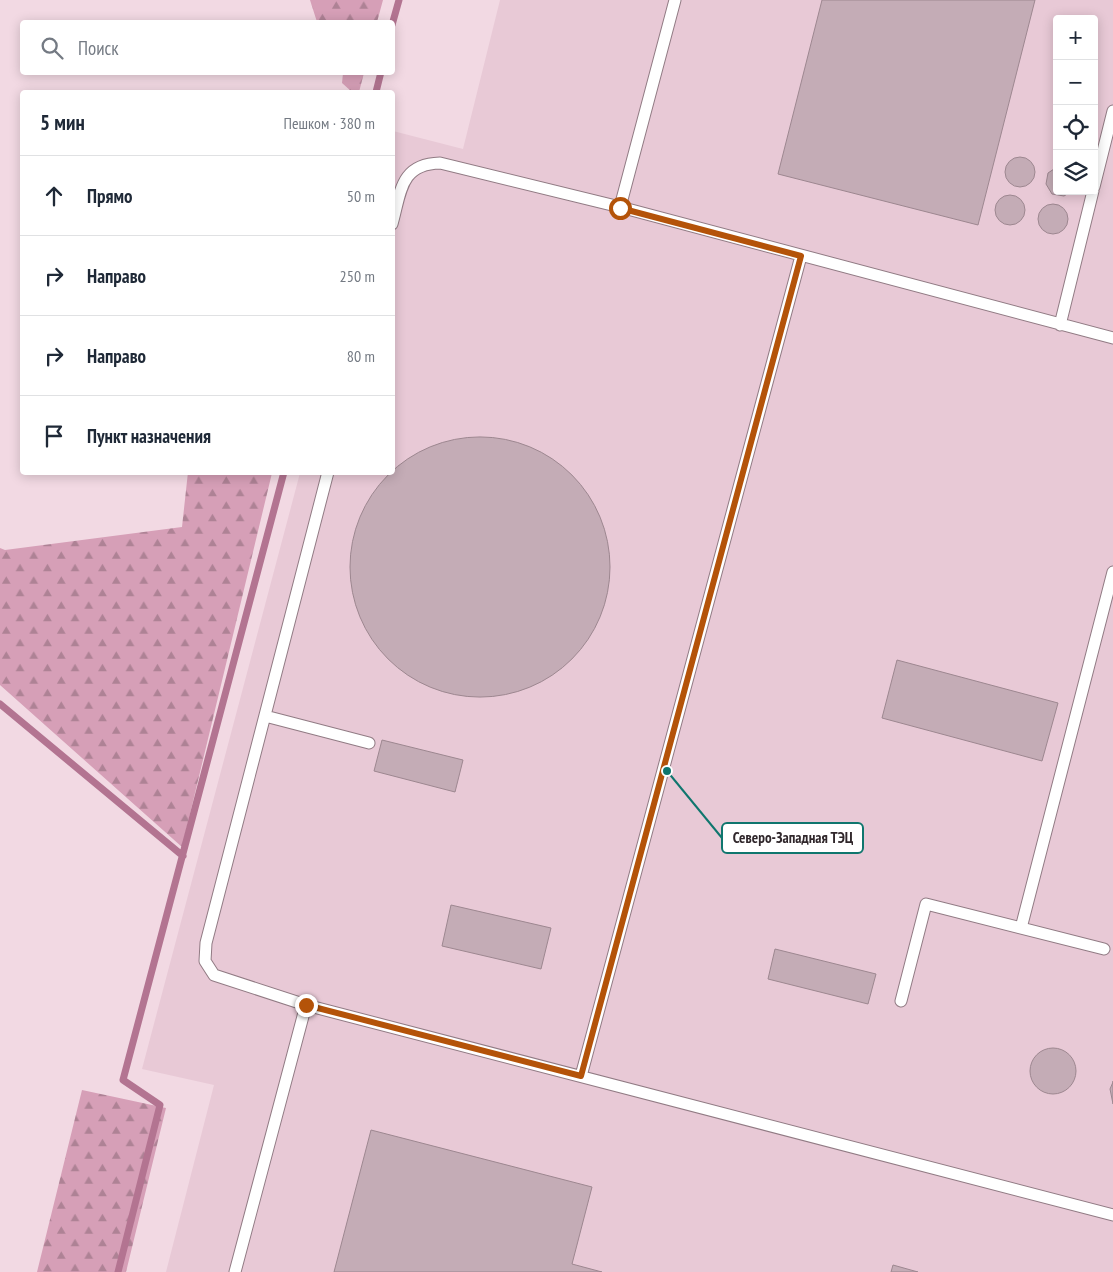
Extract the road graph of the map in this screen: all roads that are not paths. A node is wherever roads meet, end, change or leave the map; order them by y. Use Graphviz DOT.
graph roads {
  1 [pos="675,0"];
  2 [pos="1113,111"];
  3 [pos="1098,170"];
  4 [pos="1092,195"];
  5 [pos="620,208"];
  6 [pos="395,213"];
  7 [pos="801,256"];
  8 [pos="1060,325"];
  9 [pos="1113,338"];
  10 [pos="327,475"];
  11 [pos="1113,572"];
  12 [pos="265,716"];
  13 [pos="369,743"];
  14 [pos="1021,928"];
  15 [pos="1104,949"];
  16 [pos="901,1001"];
  17 [pos="306,1005"];
  18 [pos="581,1076"];
  19 [pos="1113,1215"];
  20 [pos="235,1272"];
  1 -- 5 [label="lane"];
  2 -- 3 [label="lane"];
  4 -- 8 [label="lane"];
  5 -- 6 [label="lane"];
  5 -- 7 [label="lane"];
  7 -- 8 [label="lane"];
  7 -- 18 [label="lane"];
  8 -- 9 [label="lane"];
  10 -- 12 [label="lane"];
  11 -- 14 [label="lane"];
  12 -- 13 [label="lane"];
  12 -- 17 [label="lane"];
  14 -- 15 [label="lane"];
  14 -- 16 [label="lane"];
  17 -- 18 [label="lane"];
  17 -- 20 [label="lane"];
  18 -- 19 [label="lane"];
}
